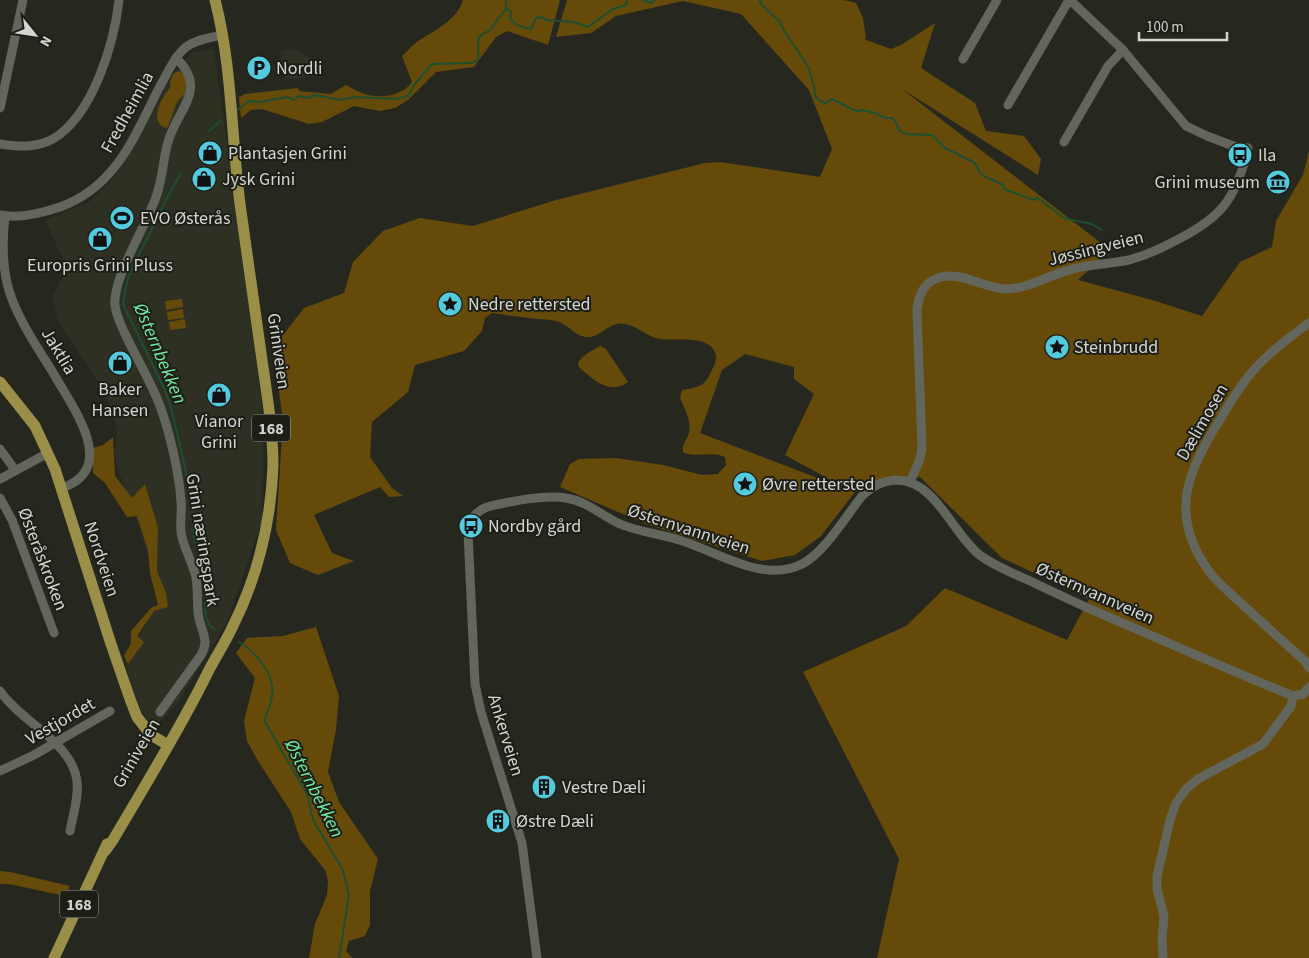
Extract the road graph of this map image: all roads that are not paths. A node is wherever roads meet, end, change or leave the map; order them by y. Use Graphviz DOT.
graph roads {
  1 [pos="24,0"];
  2 [pos="118,0"];
  3 [pos="209,0"];
  4 [pos="215,0"];
  5 [pos="997,0"];
  6 [pos="1069,0"];
  7 [pos="219,36"];
  8 [pos="1123,50"];
  9 [pos="176,58"];
  10 [pos="963,60"];
  11 [pos="1008,105"];
  12 [pos="0,108"];
  13 [pos="1064,142"];
  14 [pos="0,144"];
  15 [pos="2,216"];
  16 [pos="1309,323"];
  17 [pos="0,382"];
  18 [pos="0,449"];
  19 [pos="48,453"];
  20 [pos="15,470"];
  21 [pos="0,479"];
  22 [pos="910,482"];
  23 [pos="62,488"];
  24 [pos="0,498"];
  25 [pos="472,519"];
  26 [pos="54,633"];
  27 [pos="1309,668"];
  28 [pos="1309,687"];
  29 [pos="0,691"];
  30 [pos="1295,696"];
  31 [pos="110,710"];
  32 [pos="160,712"];
  33 [pos="56,743"];
  34 [pos="165,744"];
  35 [pos="0,771"];
  36 [pos="70,831"];
  37 [pos="54,958"];
  38 [pos="537,958"];
  39 [pos="1163,958"];
  1 -- 12 [label="street"];
  2 -- 14 [label="street"];
  3 -- 7 [label="main road, Griniveien / 168"];
  4 -- 7 [label="main road, Griniveien / 168"];
  5 -- 10 [label="street"];
  6 -- 8 [label="street, Jøssingveien"];
  6 -- 11 [label="street"];
  7 -- 9 [label="street, Fredheimlia"];
  7 -- 34 [label="main road, Griniveien / 168"];
  8 -- 13 [label="street"];
  8 -- 22 [label="street, Jøssingveien"];
  9 -- 15 [label="street, Fredheimlia"];
  9 -- 32 [label="street, Grini næringspark"];
  15 -- 23 [label="street, Jaktlia"];
  16 -- 27 [label="street, Dælimosen"];
  17 -- 19 [label="main road, Nordveien"];
  18 -- 20 [label="street"];
  19 -- 20 [label="street"];
  19 -- 23 [label="main road, Nordveien"];
  20 -- 21 [label="street"];
  22 -- 25 [label="street, Østernvannveien"];
  22 -- 30 [label="street, Østernvannveien"];
  23 -- 34 [label="main road, Nordveien"];
  24 -- 26 [label="street, Østeråskroken"];
  25 -- 38 [label="street, Ankerveien"];
  28 -- 30 [label="street"];
  29 -- 33 [label="street"];
  30 -- 39 [label="street"];
  31 -- 33 [label="street, Vestjordet"];
  33 -- 35 [label="street, Vestjordet"];
  33 -- 36 [label="street"];
  34 -- 37 [label="main road, Griniveien / 168"];
}
